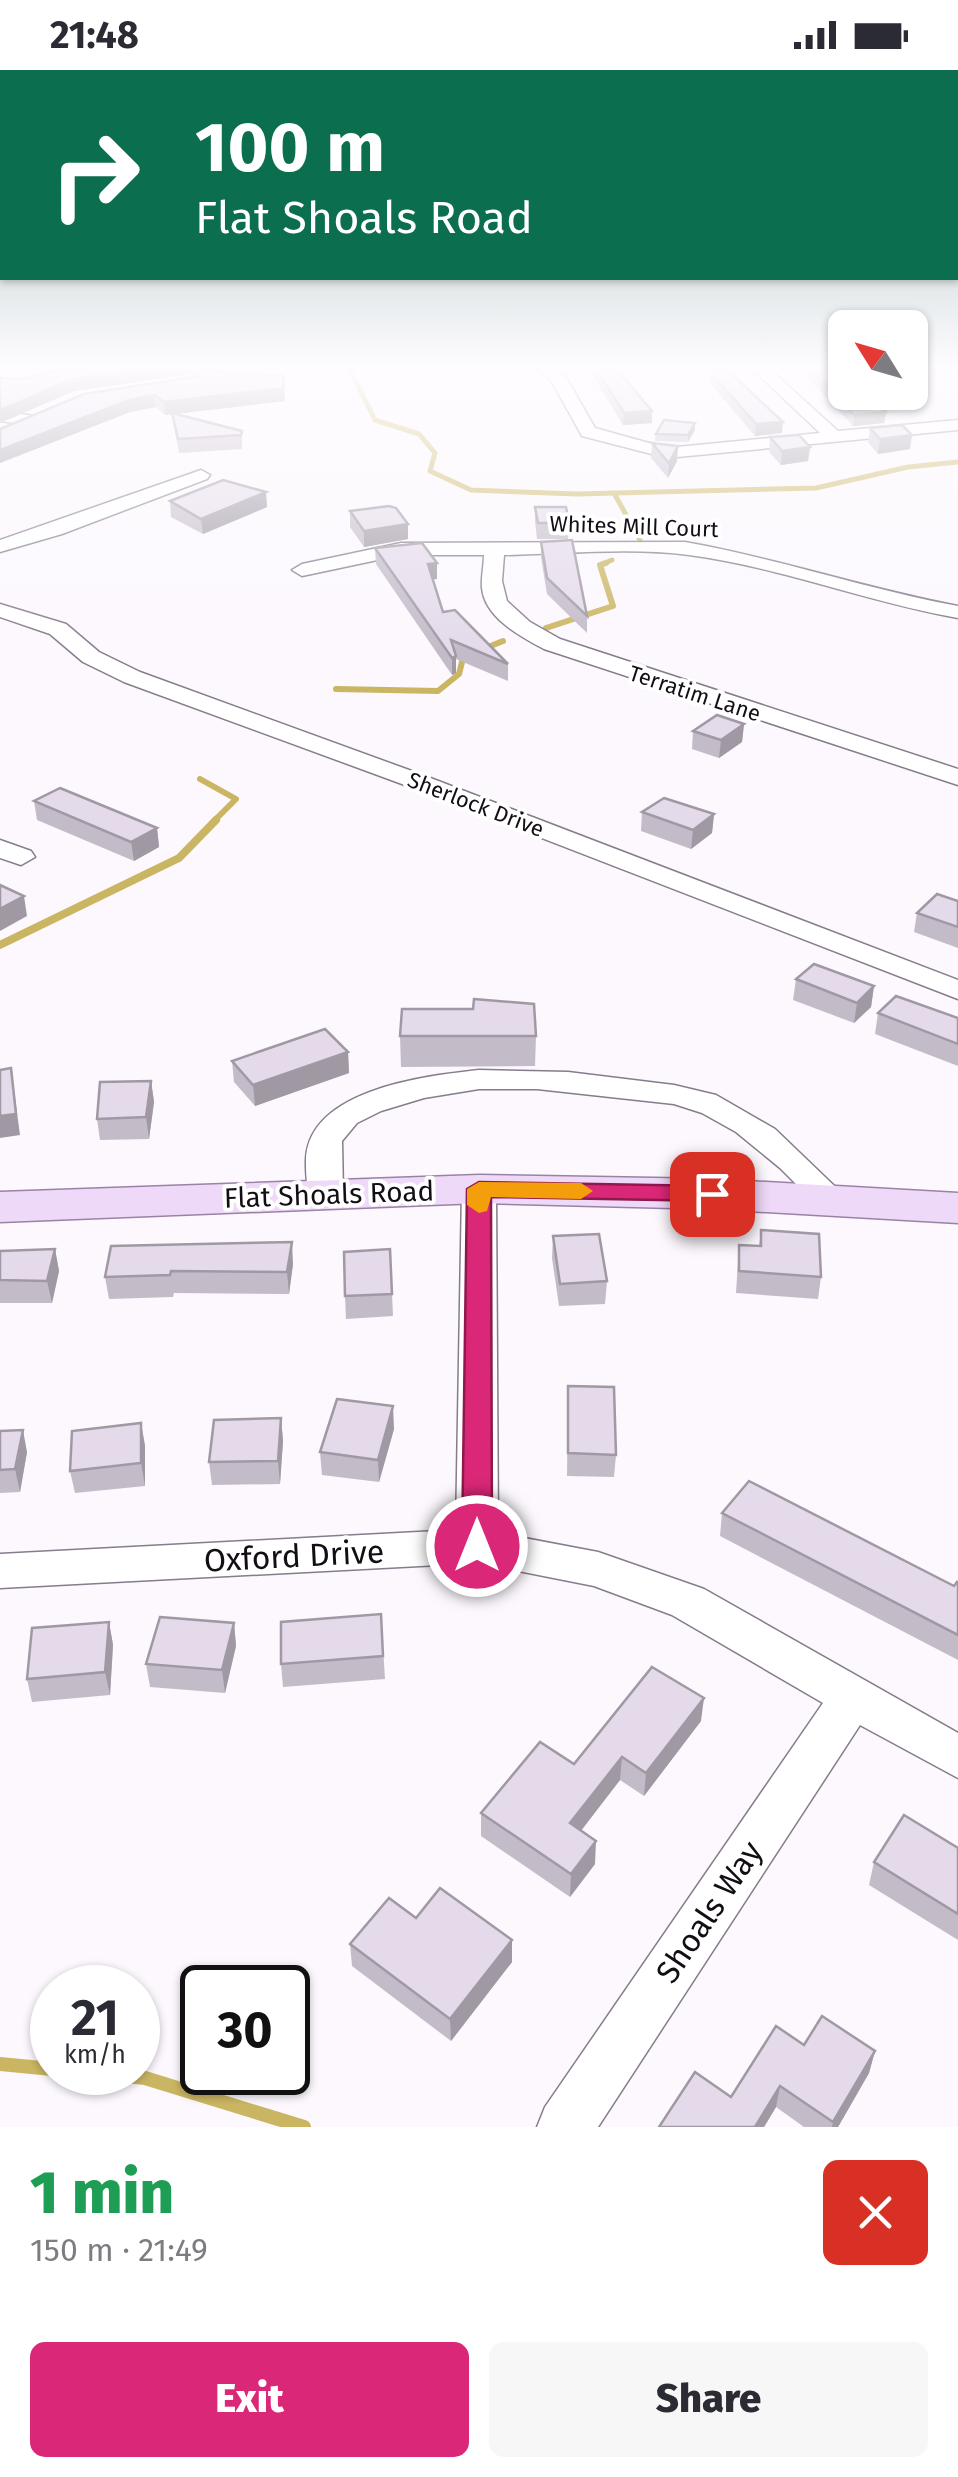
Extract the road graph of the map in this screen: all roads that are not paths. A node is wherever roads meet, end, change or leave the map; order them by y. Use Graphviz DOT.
graph roads {
  1 [pos="201,475"];
  2 [pos="0,546"];
  3 [pos="492,549"];
  4 [pos="302,570"];
  5 [pos="0,610"];
  6 [pos="958,612"];
  7 [pos="958,777"];
  8 [pos="958,990"];
  9 [pos="479,1189"];
  10 [pos="326,1194"];
  11 [pos="833,1201"];
  12 [pos="0,1207"];
  13 [pos="958,1208"];
  14 [pos="477,1546"];
  15 [pos="0,1571"];
  16 [pos="854,1697"];
  17 [pos="958,1757"];
  18 [pos="565,2127"];
  1 -- 2 [label="street"];
  3 -- 4 [label="street, Whites Mill Court"];
  3 -- 6 [label="street, Whites Mill Court"];
  3 -- 7 [label="street, Terratim Lane"];
  5 -- 8 [label="street, Sherlock Drive"];
  9 -- 10 [label="main road, Flat Shoals Road"];
  9 -- 11 [label="main road, Flat Shoals Road"];
  9 -- 14 [label="street"];
  10 -- 11 [label="street"];
  10 -- 12 [label="main road, Flat Shoals Road"];
  11 -- 13 [label="main road, Flat Shoals Road"];
  14 -- 15 [label="street, Oxford Drive"];
  14 -- 16 [label="street, Oxford Drive"];
  16 -- 17 [label="street, Oxford Drive"];
  16 -- 18 [label="street, Shoals Way"];
}
